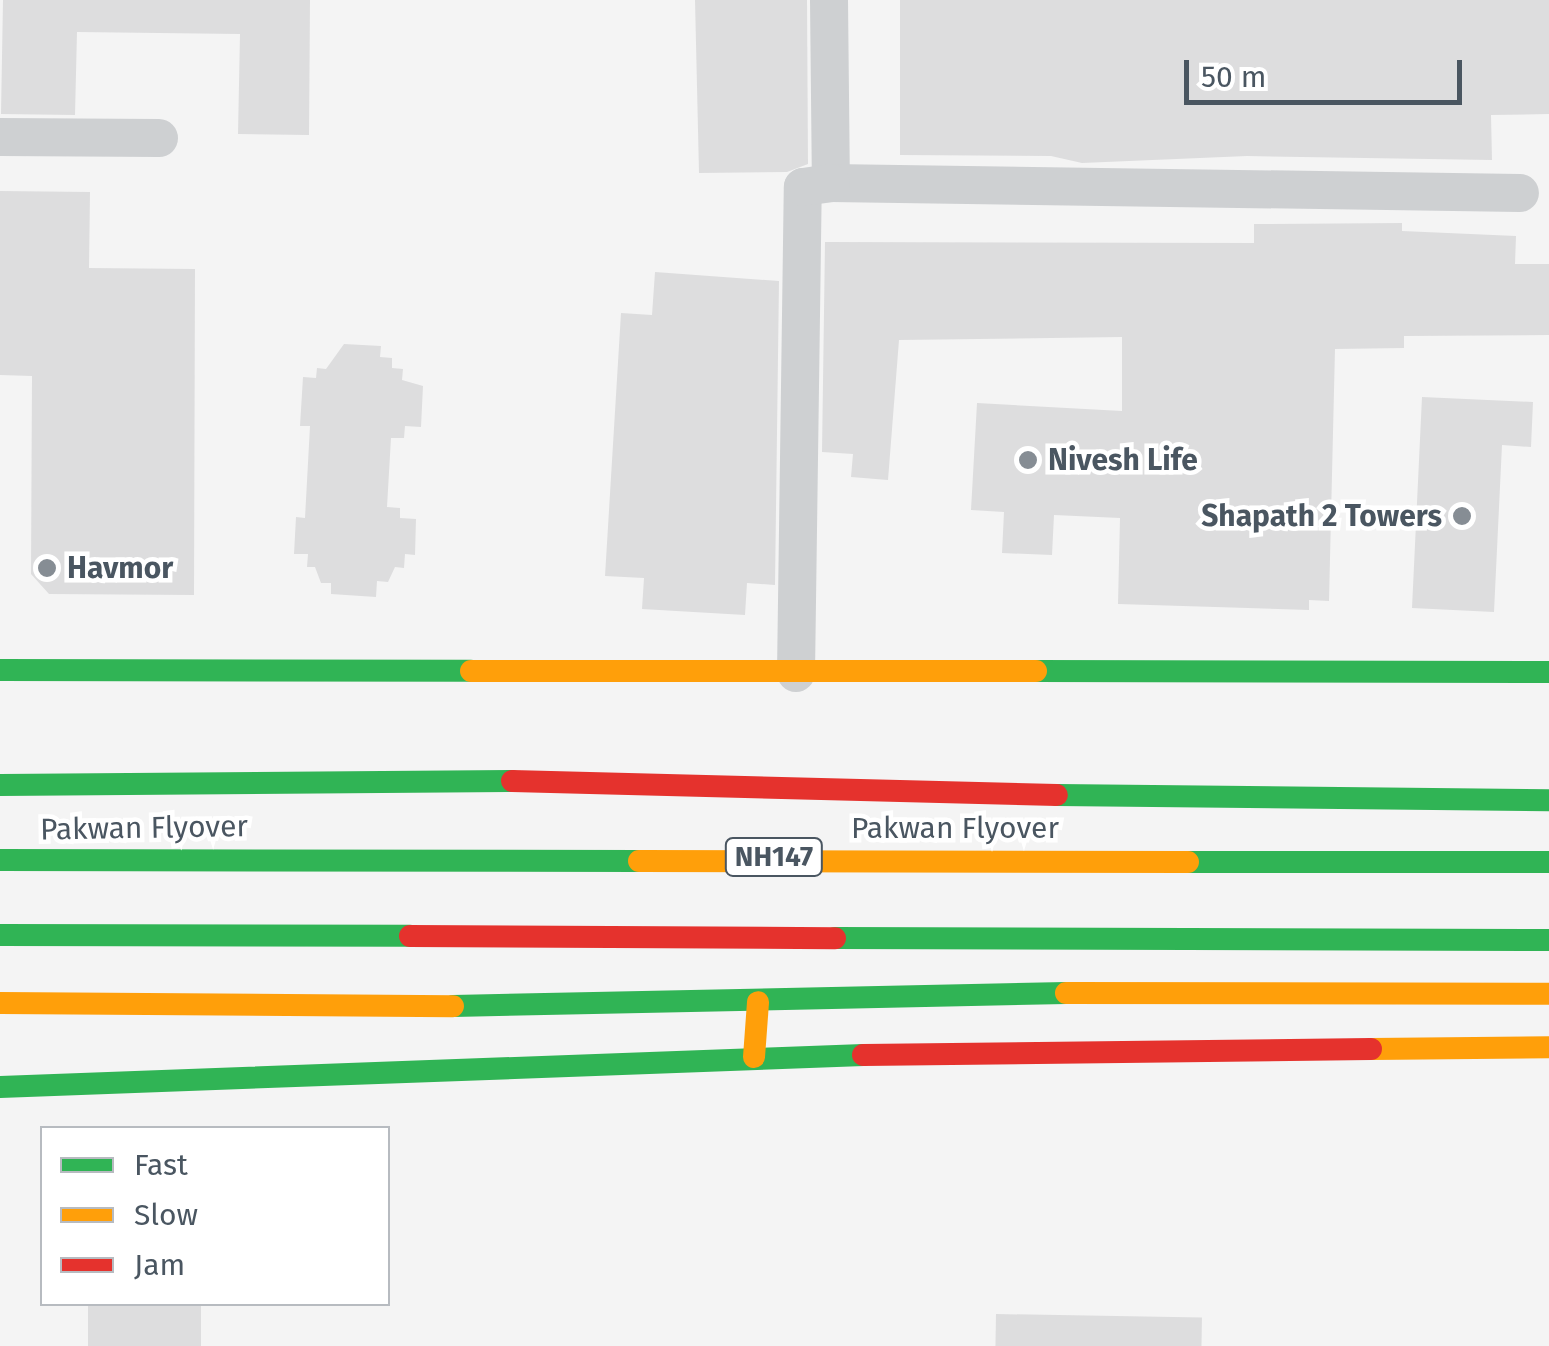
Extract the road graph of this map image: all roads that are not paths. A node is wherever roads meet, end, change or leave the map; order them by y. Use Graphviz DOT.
graph roads {
  1 [pos="828,0"];
  2 [pos="0,137"];
  3 [pos="159,138"];
  4 [pos="831,183"];
  5 [pos="1520,193"];
  6 [pos="0,670"];
  7 [pos="1549,672"];
  8 [pos="796,673"];
  9 [pos="0,784"];
  10 [pos="1549,800"];
  11 [pos="0,860"];
  12 [pos="1549,862"];
  13 [pos="0,935"];
  14 [pos="1549,940"];
  15 [pos="1549,994"];
  16 [pos="758,1002"];
  17 [pos="12,1004"];
  18 [pos="0,1018"];
  19 [pos="1549,1047"];
  20 [pos="754,1056"];
  21 [pos="0,1087"];
  1 -- 4 [label="street"];
  2 -- 3 [label="street"];
  4 -- 5 [label="street"];
  4 -- 8 [label="street"];
  6 -- 8 [label="main road"];
  7 -- 8 [label="main road"];
  9 -- 10 [label="main road"];
  11 -- 12 [label="main road, Pakwan Flyover / NH147"];
  13 -- 14 [label="main road"];
  15 -- 16 [label="main road"];
  16 -- 17 [label="main road"];
  16 -- 20 [label="main road"];
  17 -- 18 [label="main road"];
  19 -- 20 [label="main road"];
  20 -- 21 [label="main road"];
}
